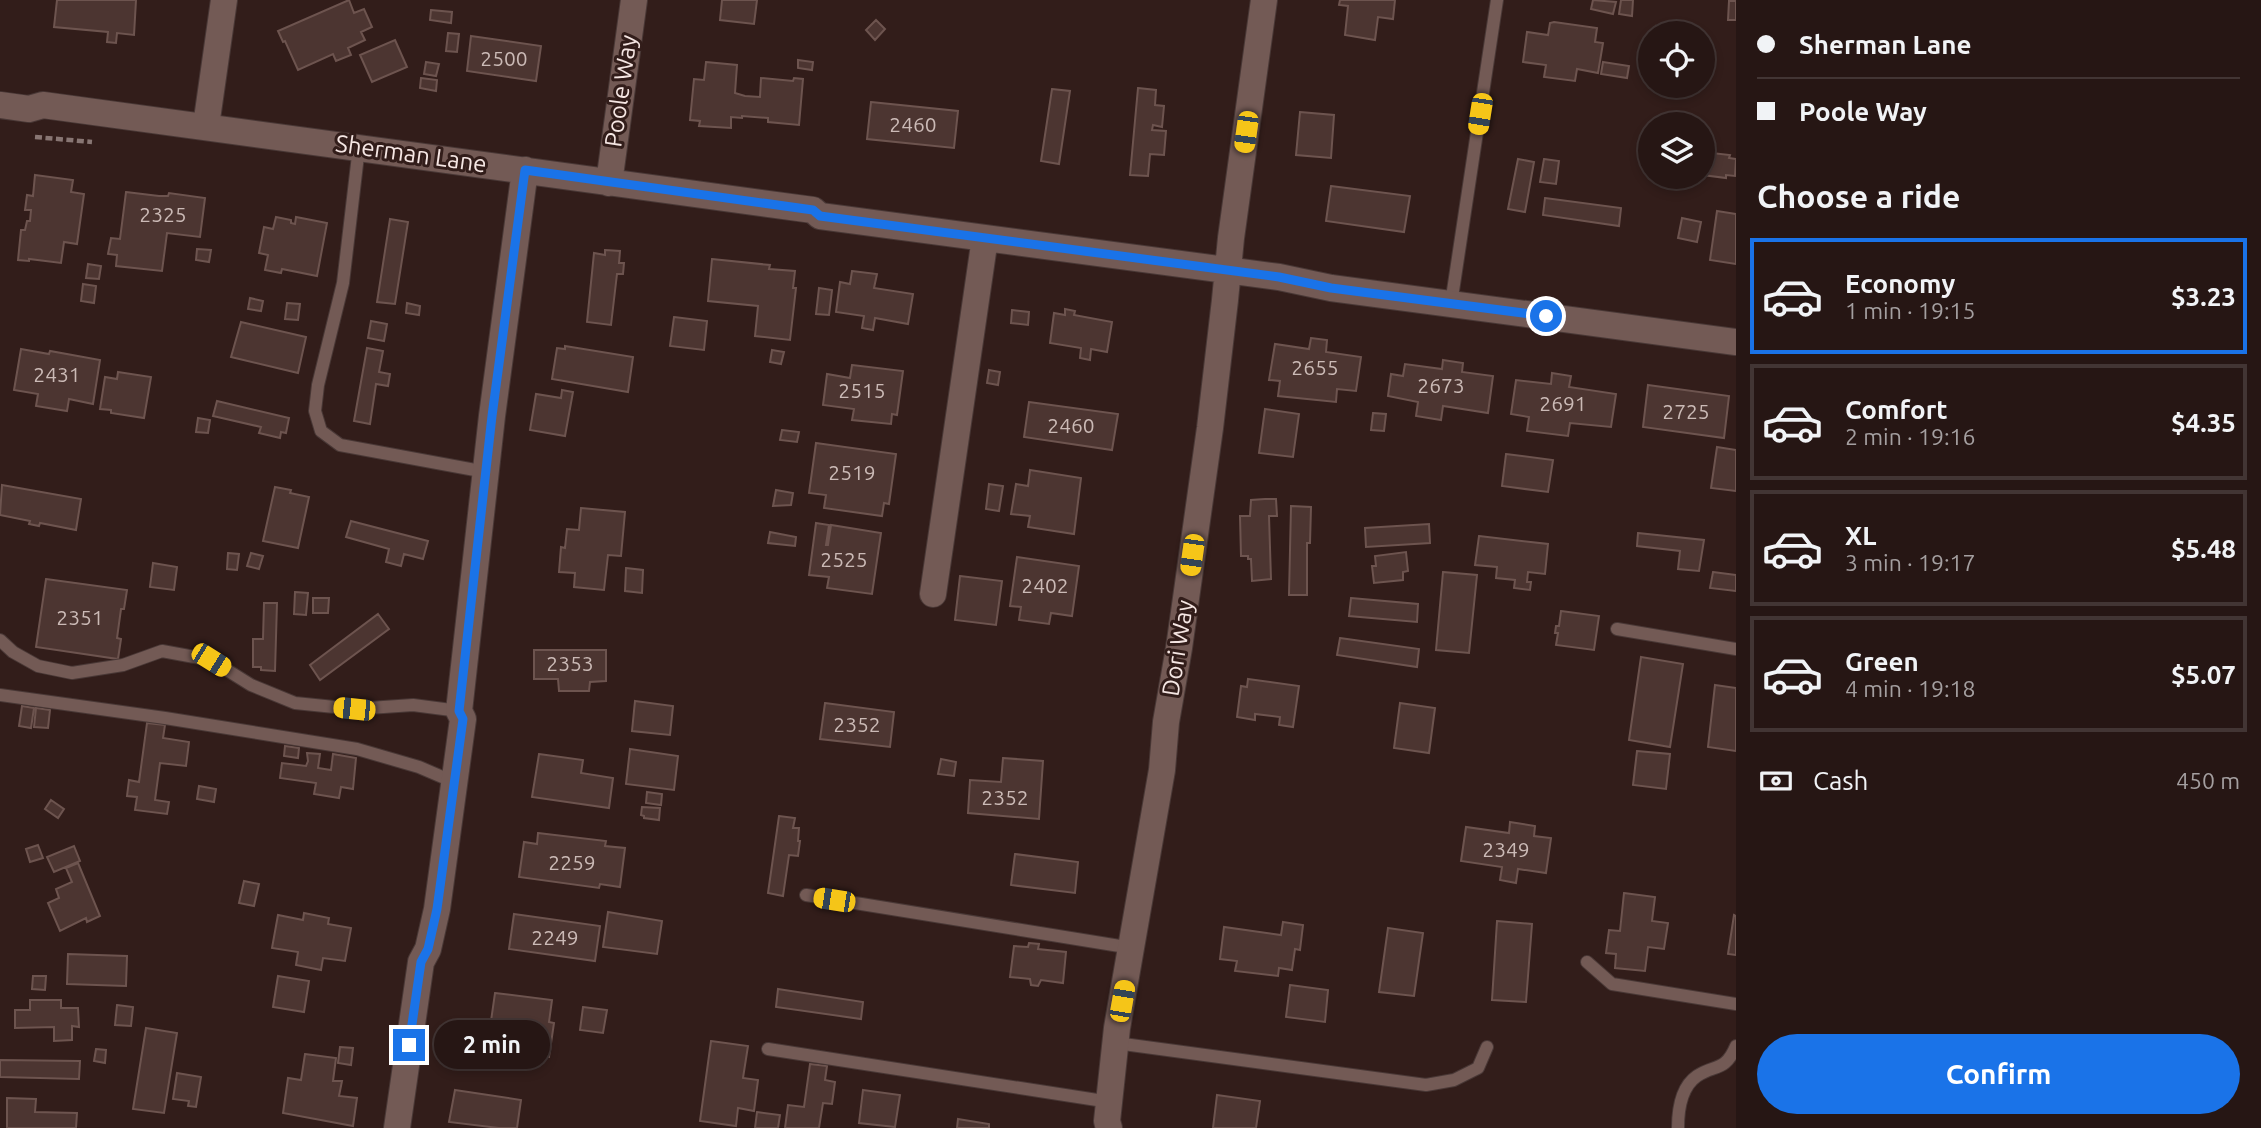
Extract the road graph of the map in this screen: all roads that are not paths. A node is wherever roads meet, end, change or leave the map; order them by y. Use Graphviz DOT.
graph roads {
  1 [pos="224,0"];
  2 [pos="634,0"];
  3 [pos="1264,0"];
  4 [pos="1497,0"];
  5 [pos="0,105"];
  6 [pos="206,126"];
  7 [pos="359,147"];
  8 [pos="525,170"];
  9 [pos="609,183"];
  10 [pos="985,238"];
  11 [pos="1228,271"];
  12 [pos="1451,304"];
  13 [pos="1736,342"];
  14 [pos="486,472"];
  15 [pos="933,594"];
  16 [pos="1617,629"];
  17 [pos="0,640"];
  18 [pos="1736,649"];
  19 [pos="0,695"];
  20 [pos="459,711"];
  21 [pos="454,782"];
  22 [pos="806,895"];
  23 [pos="1132,948"];
  24 [pos="1587,962"];
  25 [pos="1736,1004"];
  26 [pos="1116,1043"];
  27 [pos="1736,1046"];
  28 [pos="1487,1047"];
  29 [pos="768,1049"];
  30 [pos="1109,1115"];
  31 [pos="397,1128"];
  32 [pos="1678,1128"];
  1 -- 6 [label="street"];
  2 -- 9 [label="street, Poole Way"];
  3 -- 11 [label="street, Dori Way"];
  4 -- 12 [label="lane"];
  5 -- 6 [label="street, Sherman Lane"];
  6 -- 7 [label="street, Sherman Lane"];
  7 -- 8 [label="street, Sherman Lane"];
  7 -- 14 [label="lane"];
  8 -- 9 [label="street, Sherman Lane"];
  8 -- 14 [label="street"];
  9 -- 10 [label="street, Sherman Lane"];
  10 -- 11 [label="street, Sherman Lane"];
  10 -- 15 [label="street"];
  11 -- 12 [label="street, Sherman Lane"];
  11 -- 23 [label="street, Dori Way"];
  12 -- 13 [label="street, Sherman Lane"];
  14 -- 20 [label="street"];
  16 -- 18 [label="lane"];
  17 -- 20 [label="lane"];
  19 -- 21 [label="lane"];
  20 -- 21 [label="street"];
  21 -- 31 [label="street"];
  22 -- 23 [label="lane"];
  23 -- 26 [label="street, Dori Way"];
  24 -- 25 [label="lane"];
  26 -- 28 [label="lane"];
  26 -- 30 [label="street, Dori Way"];
  27 -- 32 [label="lane"];
  29 -- 30 [label="lane"];
}
